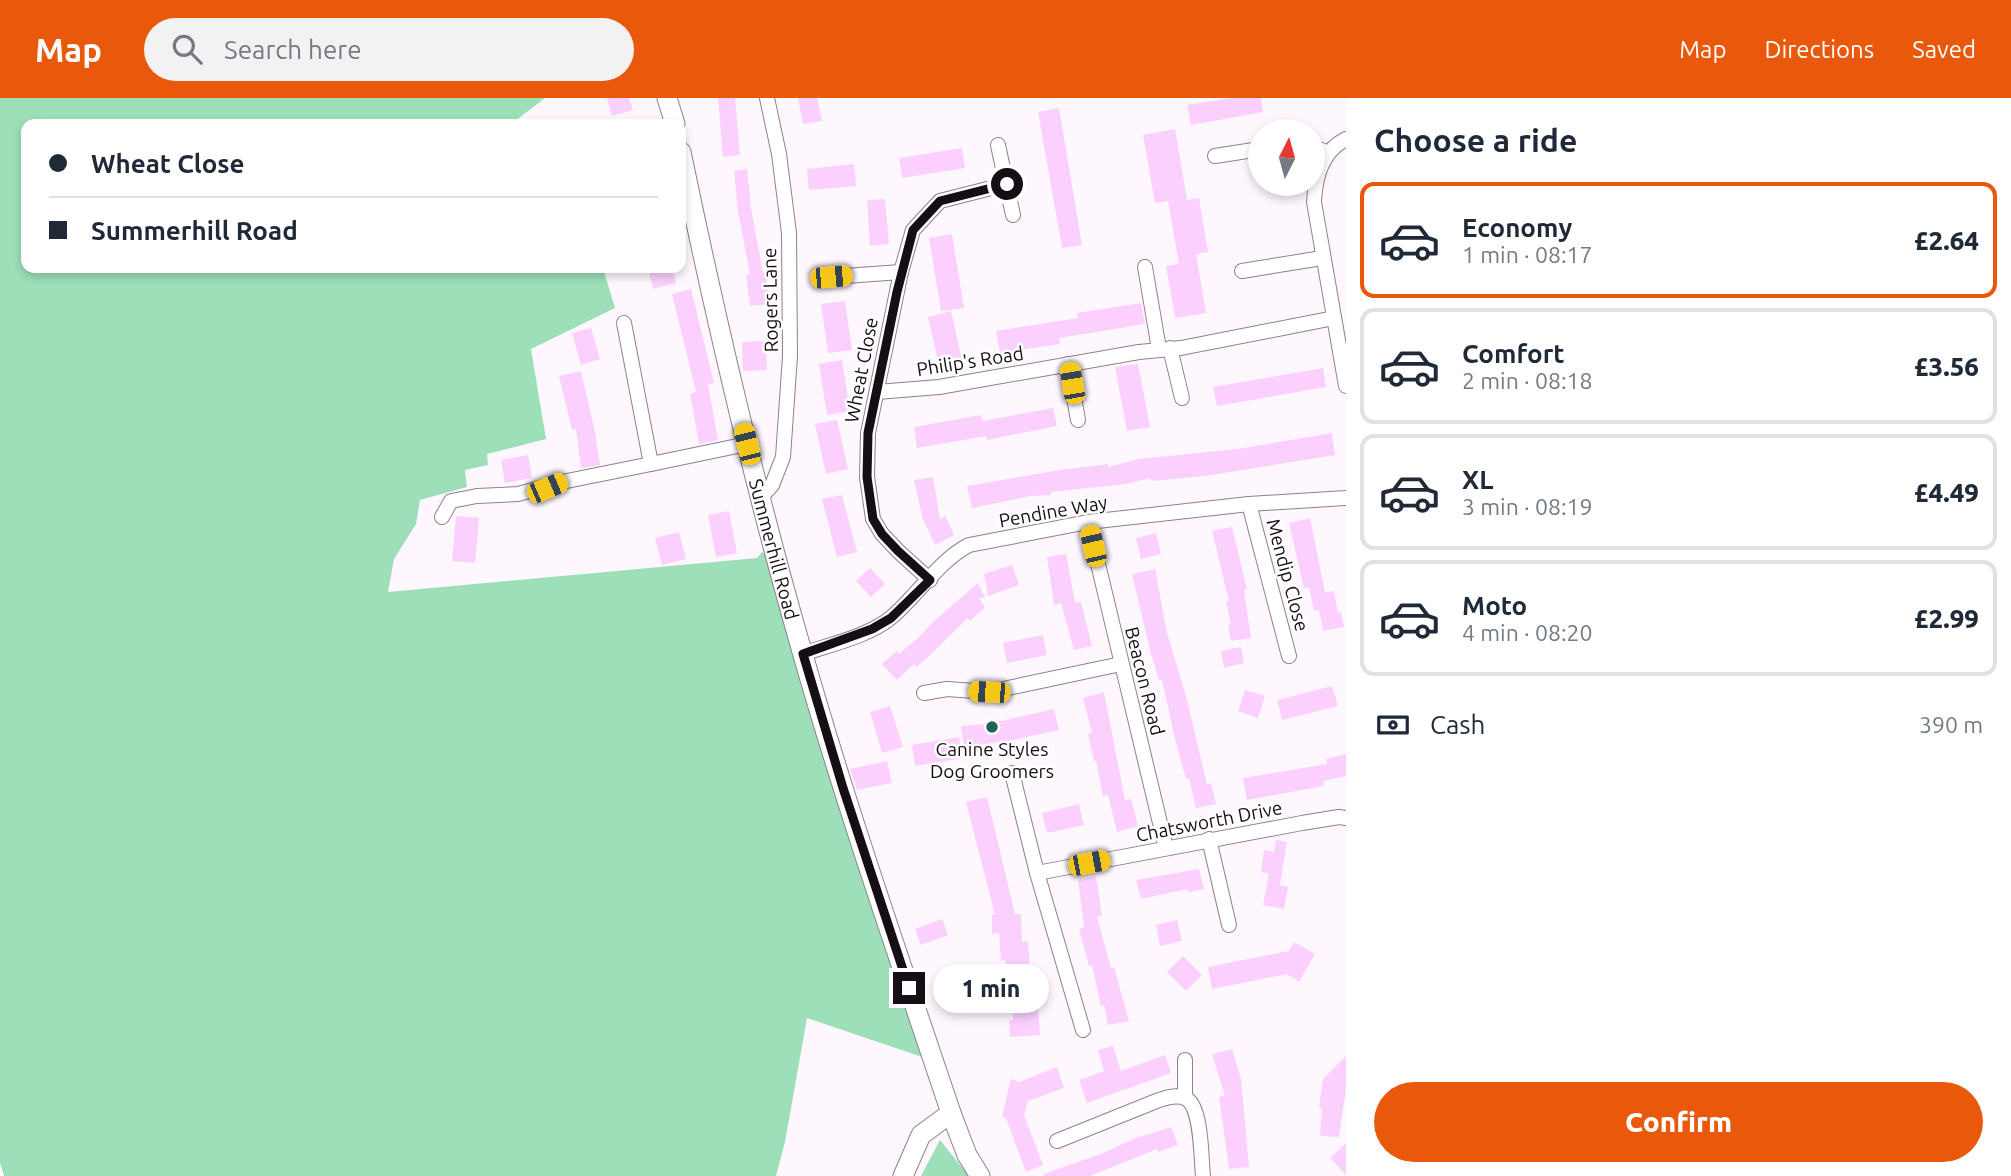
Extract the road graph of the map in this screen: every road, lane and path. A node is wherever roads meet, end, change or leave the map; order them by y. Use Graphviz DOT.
graph roads {
  1 [pos="667,98"];
  2 [pos="767,98"];
  3 [pos="673,119"];
  4 [pos="1346,139"];
  5 [pos="999,145"];
  6 [pos="1248,151"];
  7 [pos="1325,152"];
  8 [pos="1328,153"];
  9 [pos="1214,156"];
  10 [pos="686,176"];
  11 [pos="1007,184"];
  12 [pos="1013,215"];
  13 [pos="1322,258"];
  14 [pos="1144,267"];
  15 [pos="1242,271"];
  16 [pos="901,272"];
  17 [pos="831,277"];
  18 [pos="1334,318"];
  19 [pos="624,323"];
  20 [pos="1165,349"];
  21 [pos="1068,365"];
  22 [pos="1346,386"];
  23 [pos="877,392"];
  24 [pos="1182,398"];
  25 [pos="1078,420"];
  26 [pos="747,444"];
  27 [pos="651,464"];
  28 [pos="762,496"];
  29 [pos="1346,498"];
  30 [pos="1249,504"];
  31 [pos="442,517"];
  32 [pos="1088,522"];
  33 [pos="930,580"];
  34 [pos="803,654"];
  35 [pos="1289,656"];
  36 [pos="1121,664"];
  37 [pos="924,693"];
  38 [pos="1012,774"];
  39 [pos="1346,818"];
  40 [pos="1209,839"];
  41 [pos="1166,848"];
  42 [pos="1037,873"];
  43 [pos="1229,925"];
  44 [pos="1083,1030"];
  45 [pos="1185,1060"];
  46 [pos="1185,1098"];
  47 [pos="951,1113"];
  48 [pos="1057,1141"];
  49 [pos="904,1176"];
  50 [pos="980,1176"];
  51 [pos="1203,1176"];
  1 -- 3 [label="street"];
  2 -- 28 [label="street, Rogers Lane"];
  4 -- 8 [label="street"];
  5 -- 11 [label="street"];
  6 -- 9 [label="street"];
  7 -- 8 [label="street"];
  8 -- 13 [label="street"];
  10 -- 26 [label="street, Summerhill Road"];
  11 -- 12 [label="street"];
  11 -- 16 [label="street, Wheat Close"];
  13 -- 15 [label="street"];
  13 -- 18 [label="street"];
  14 -- 20 [label="street"];
  16 -- 17 [label="street"];
  16 -- 23 [label="street, Wheat Close"];
  18 -- 20 [label="street, Philip's Road"];
  18 -- 22 [label="street"];
  19 -- 27 [label="street"];
  20 -- 21 [label="street, Philip's Road"];
  20 -- 24 [label="street"];
  21 -- 23 [label="street, Philip's Road"];
  21 -- 25 [label="street"];
  23 -- 33 [label="street, Wheat Close"];
  26 -- 27 [label="street"];
  26 -- 28 [label="street, Summerhill Road"];
  27 -- 31 [label="street"];
  28 -- 34 [label="street, Summerhill Road"];
  29 -- 30 [label="street, Pendine Way"];
  30 -- 32 [label="street, Pendine Way"];
  30 -- 35 [label="street, Mendip Close"];
  32 -- 33 [label="street, Pendine Way"];
  32 -- 36 [label="street, Beacon Road"];
  33 -- 34 [label="street, Pendine Way"];
  34 -- 47 [label="street, Summerhill Road"];
  36 -- 37 [label="street"];
  36 -- 41 [label="street, Beacon Road"];
  38 -- 42 [label="street"];
  39 -- 40 [label="street, Chatsworth Drive"];
  40 -- 41 [label="street, Chatsworth Drive"];
  40 -- 43 [label="street"];
  41 -- 42 [label="street, Chatsworth Drive"];
  42 -- 44 [label="street"];
  45 -- 46 [label="street"];
  46 -- 48 [label="street"];
  46 -- 51 [label="street"];
  47 -- 49 [label="street"];
  47 -- 50 [label="street, Summerhill Road"];
}
